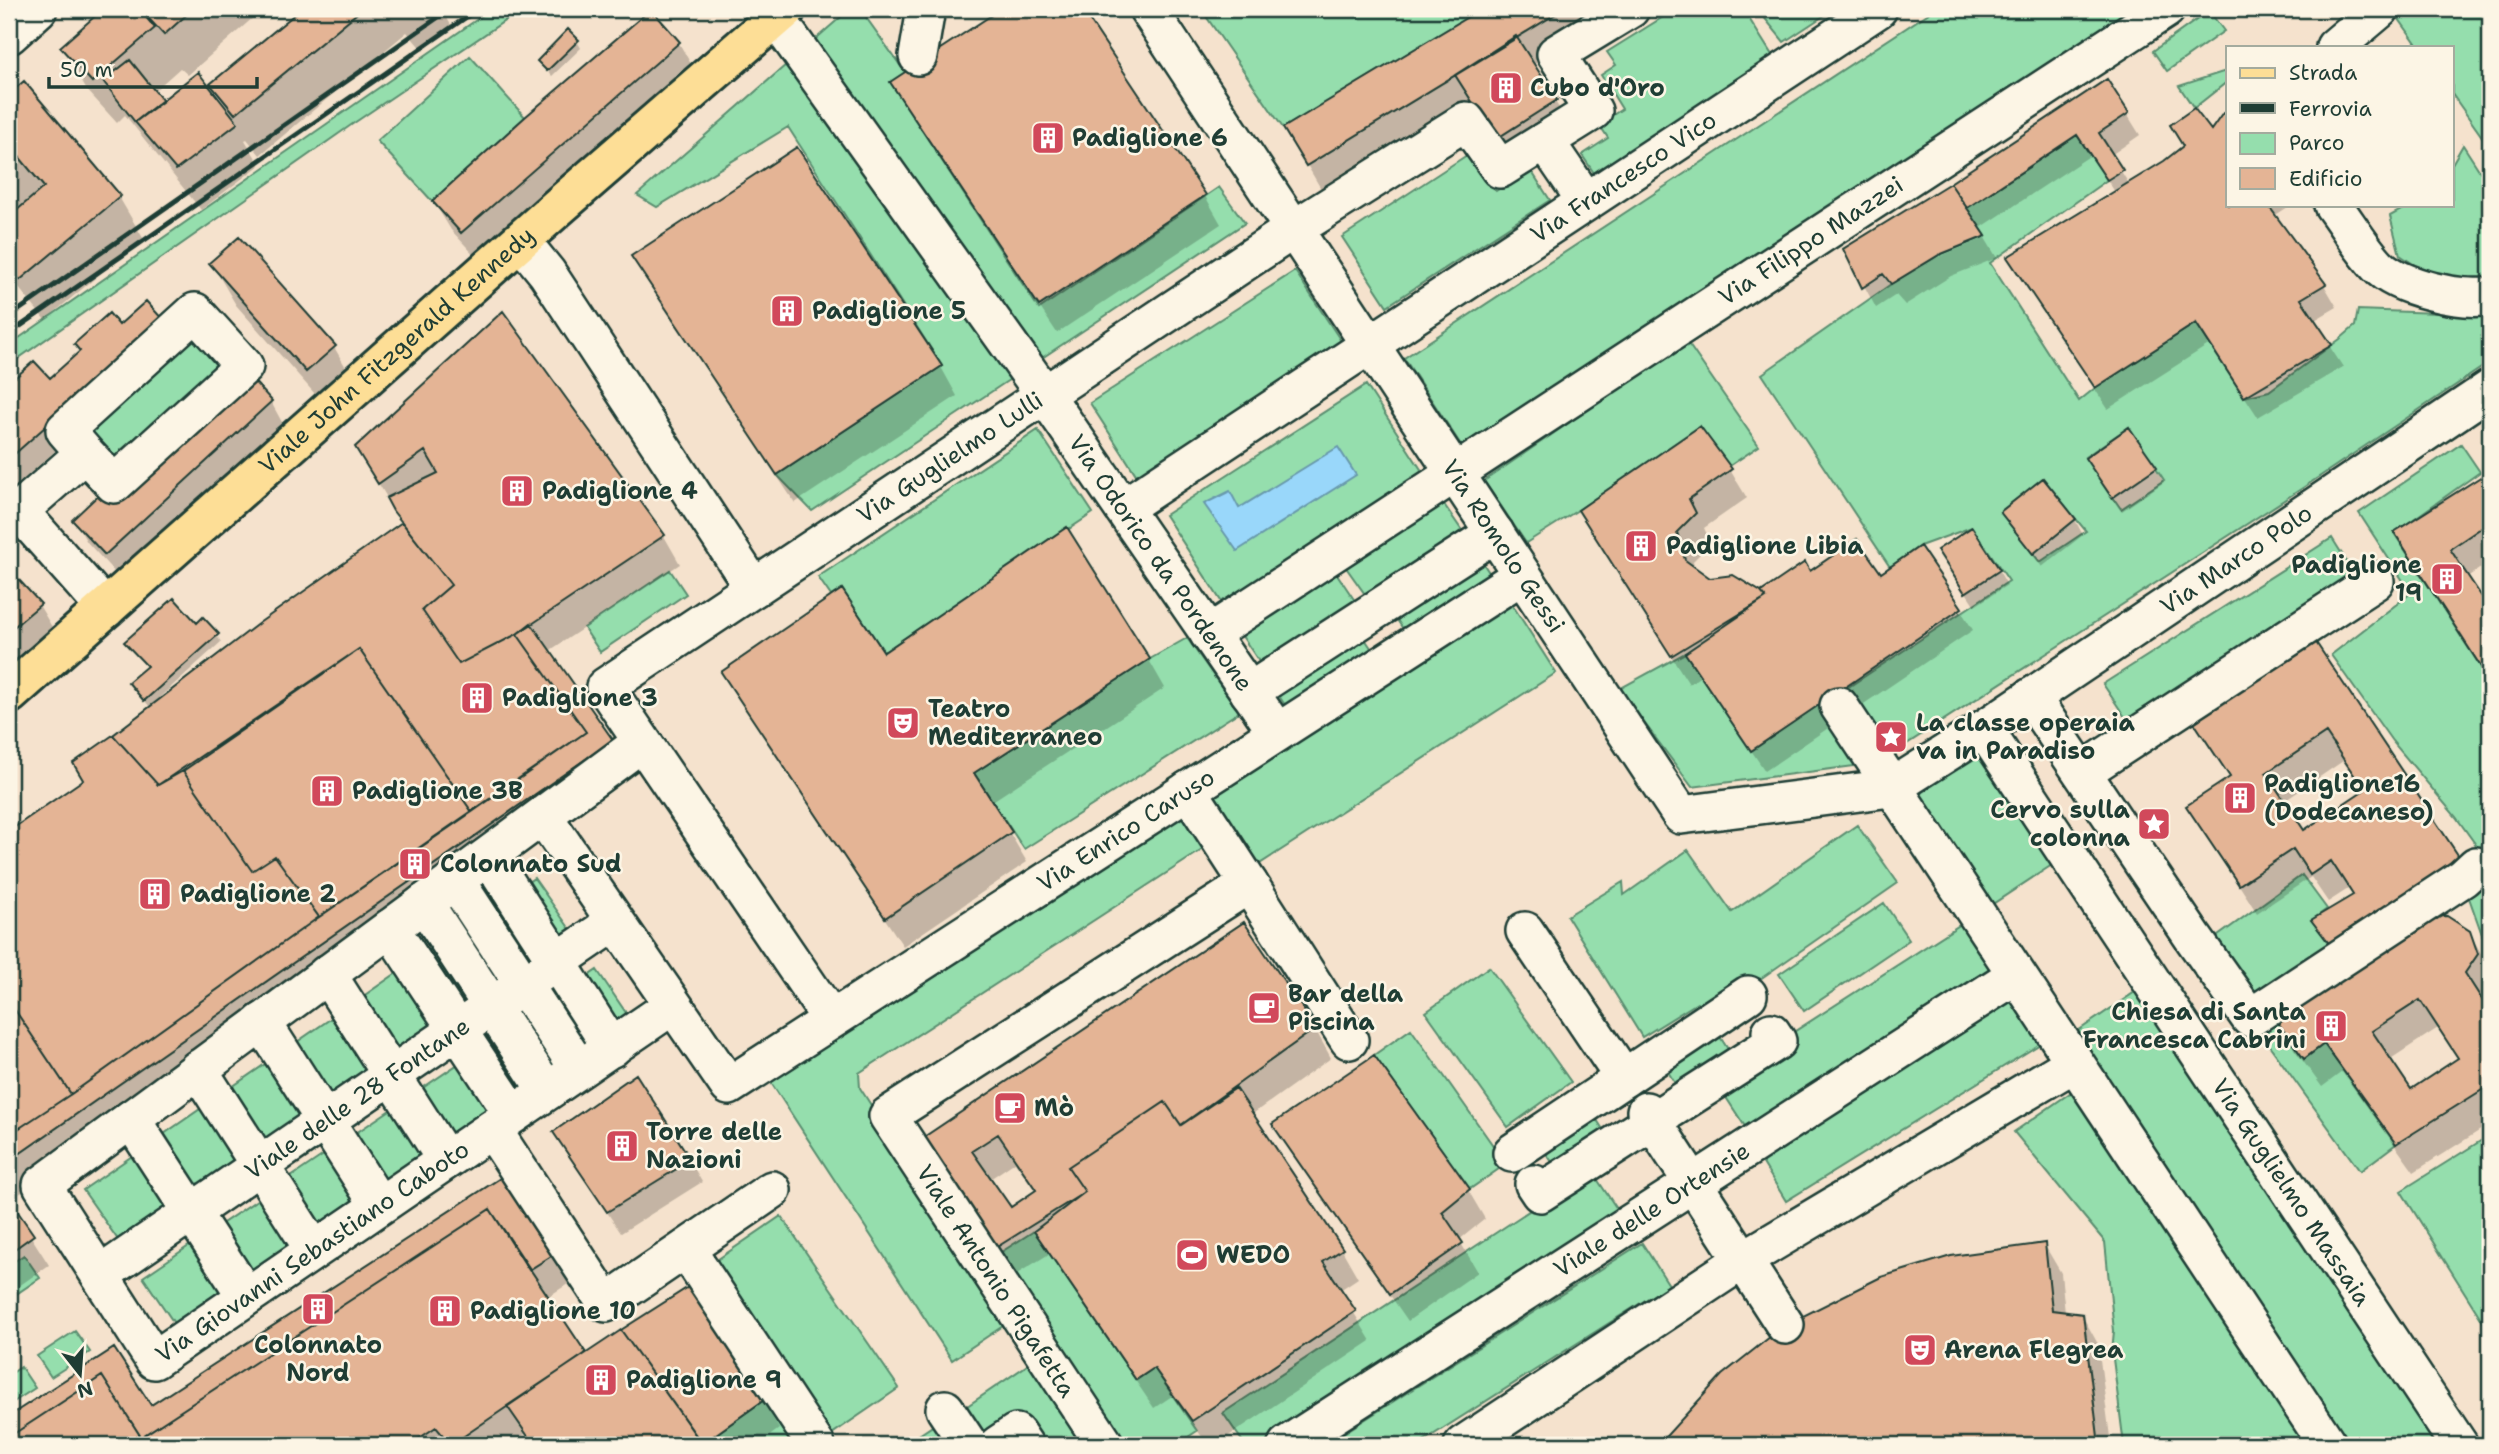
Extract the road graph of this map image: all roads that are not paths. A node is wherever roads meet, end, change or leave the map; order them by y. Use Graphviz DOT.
graph roads {
  1 [pos="38,9"];
  2 [pos="926,9"];
  3 [pos="1148,9"];
  4 [pos="1630,9"];
  5 [pos="1878,9"];
  6 [pos="2166,9"];
  7 [pos="2380,9"];
  8 [pos="781,13"];
  9 [pos="9,35"];
  10 [pos="2336,46"];
  11 [pos="918,56"];
  12 [pos="1545,141"];
  13 [pos="1586,201"];
  14 [pos="2334,206"];
  15 [pos="1294,229"];
  16 [pos="521,241"];
  17 [pos="2490,296"];
  18 [pos="1370,344"];
  19 [pos="2490,389"];
  20 [pos="1045,394"];
  21 [pos="85,453"];
  22 [pos="1456,474"];
  23 [pos="1123,508"];
  24 [pos="1495,533"];
  25 [pos="1522,575"];
  26 [pos="2375,581"];
  27 [pos="754,587"];
  28 [pos="106,609"];
  29 [pos="1209,634"];
  30 [pos="1249,692"];
  31 [pos="9,694"];
  32 [pos="2031,697"];
  33 [pos="1839,706"];
  34 [pos="1984,729"];
  35 [pos="1277,732"];
  36 [pos="641,743"];
  37 [pos="2082,772"];
  38 [pos="1891,788"];
  39 [pos="1188,790"];
  40 [pos="543,816"];
  41 [pos="489,856"];
  42 [pos="2476,866"];
  43 [pos="455,880"];
  44 [pos="1249,884"];
  45 [pos="424,904"];
  46 [pos="615,922"];
  47 [pos="390,928"];
  48 [pos="1525,932"];
  49 [pos="556,962"];
  50 [pos="327,974"];
  51 [pos="2016,975"];
  52 [pos="524,984"];
  53 [pos="491,1006"];
  54 [pos="672,1006"];
  55 [pos="831,1019"];
  56 [pos="262,1022"];
  57 [pos="457,1030"];
  58 [pos="1349,1040"];
  59 [pos="612,1048"];
  60 [pos="2074,1063"];
  61 [pos="198,1069"];
  62 [pos="579,1069"];
  63 [pos="392,1075"];
  64 [pos="547,1091"];
  65 [pos="1638,1098"];
  66 [pos="131,1119"];
  67 [pos="326,1120"];
  68 [pos="502,1122"];
  69 [pos="446,1160"];
  70 [pos="260,1166"];
  71 [pos="1695,1183"];
  72 [pos="772,1190"];
  73 [pos="379,1205"];
  74 [pos="192,1212"];
  75 [pos="686,1249"];
  76 [pos="314,1250"];
  77 [pos="1743,1260"];
  78 [pos="100,1275"];
  79 [pos="246,1296"];
  80 [pos="1785,1325"];
  81 [pos="945,1409"];
  82 [pos="816,1445"];
  83 [pos="969,1445"];
  84 [pos="998,1445"];
  85 [pos="1024,1445"];
  86 [pos="1105,1445"];
  87 [pos="1287,1445"];
  88 [pos="1463,1445"];
  89 [pos="2328,1445"];
  90 [pos="2459,1445"];
  1 -- 9 [label="street"];
  2 -- 11 [label="street"];
  3 -- 15 [label="street, Via Romolo Gessi"];
  4 -- 12 [label="street"];
  5 -- 13 [label="street, Via Francesco Vico"];
  6 -- 22 [label="street, Via Filippo Mazzei"];
  7 -- 10 [label="street"];
  8 -- 16 [label="main road, Viale John Fitzgerald Kennedy"];
  8 -- 20 [label="street, Via Odorico da Pordenone"];
  12 -- 13 [label="street"];
  12 -- 15 [label="street, Via Guglielmo Lulli"];
  13 -- 18 [label="street, Via Francesco Vico"];
  14 -- 17 [label="street"];
  15 -- 18 [label="street, Via Romolo Gessi"];
  15 -- 20 [label="street, Via Guglielmo Lulli"];
  16 -- 27 [label="street"];
  16 -- 28 [label="main road, Viale John Fitzgerald Kennedy"];
  18 -- 22 [label="street, Via Romolo Gessi"];
  18 -- 23 [label="street, Via Francesco Vico"];
  19 -- 32 [label="street, Via Marco Polo"];
  20 -- 23 [label="street, Via Odorico da Pordenone"];
  20 -- 27 [label="street, Via Guglielmo Lulli"];
  21 -- 21 [label="street"];
  21 -- 28 [label="street"];
  22 -- 24 [label="street, Via Romolo Gessi"];
  22 -- 29 [label="street, Via Filippo Mazzei"];
  23 -- 29 [label="street, Via Odorico da Pordenone"];
  24 -- 25 [label="street, Via Romolo Gessi"];
  24 -- 30 [label="street"];
  25 -- 35 [label="street, Via Enrico Caruso"];
  25 -- 38 [label="street, Via Romolo Gessi"];
  26 -- 37 [label="street"];
  27 -- 36 [label="street, Via Guglielmo Lulli"];
  28 -- 31 [label="main road, Viale John Fitzgerald Kennedy"];
  29 -- 30 [label="street, Via Odorico da Pordenone"];
  30 -- 35 [label="street, Via Odorico da Pordenone"];
  32 -- 34 [label="street, Via Marco Polo"];
  32 -- 37 [label="street"];
  33 -- 38 [label="street"];
  34 -- 38 [label="street, Via Romolo Gessi"];
  34 -- 90 [label="street, Via Guglielmo Massaia"];
  35 -- 39 [label="street, Via Enrico Caruso"];
  36 -- 40 [label="street, Via Giovanni Sebastiano Caboto"];
  36 -- 55 [label="street"];
  37 -- 42 [label="street"];
  38 -- 51 [label="street"];
  39 -- 44 [label="street"];
  39 -- 55 [label="street, Via Enrico Caruso"];
  40 -- 41 [label="street, Via Giovanni Sebastiano Caboto"];
  40 -- 46 [label="street"];
  41 -- 43 [label="street, Via Giovanni Sebastiano Caboto"];
  41 -- 49 [label="street"];
  43 -- 45 [label="street, Via Giovanni Sebastiano Caboto"];
  43 -- 52 [label="street"];
  44 -- 58 [label="street"];
  44 -- 86 [label="street, Viale Antonio Pigafetta"];
  45 -- 47 [label="street, Via Giovanni Sebastiano Caboto"];
  45 -- 53 [label="street"];
  46 -- 49 [label="street, Viale delle 28 Fontane"];
  46 -- 54 [label="street"];
  47 -- 50 [label="street, Via Giovanni Sebastiano Caboto"];
  47 -- 57 [label="street"];
  48 -- 65 [label="street"];
  49 -- 52 [label="street, Viale delle 28 Fontane"];
  49 -- 59 [label="street"];
  50 -- 56 [label="street, Via Giovanni Sebastiano Caboto"];
  50 -- 63 [label="street"];
  51 -- 60 [label="street"];
  51 -- 71 [label="street, Viale delle Ortensie"];
  52 -- 53 [label="street, Viale delle 28 Fontane"];
  52 -- 62 [label="street"];
  53 -- 57 [label="street, Viale delle 28 Fontane"];
  53 -- 64 [label="street"];
  54 -- 55 [label="street, Via Enrico Caruso"];
  54 -- 59 [label="street, Via Giovanni Sebastiano Caboto"];
  56 -- 61 [label="street, Via Giovanni Sebastiano Caboto"];
  56 -- 67 [label="street"];
  57 -- 63 [label="street, Viale delle 28 Fontane"];
  57 -- 68 [label="street"];
  59 -- 62 [label="street, Via Giovanni Sebastiano Caboto"];
  60 -- 77 [label="street"];
  60 -- 89 [label="street"];
  61 -- 66 [label="street, Via Giovanni Sebastiano Caboto"];
  61 -- 70 [label="street"];
  62 -- 64 [label="street, Via Giovanni Sebastiano Caboto"];
  63 -- 67 [label="street, Viale delle 28 Fontane"];
  63 -- 69 [label="street"];
  64 -- 68 [label="street, Via Giovanni Sebastiano Caboto"];
  65 -- 65 [label="street"];
  65 -- 65 [label="street"];
  65 -- 71 [label="street"];
  66 -- 74 [label="street"];
  66 -- 78 [label="street, Via Giovanni Sebastiano Caboto"];
  67 -- 70 [label="street, Viale delle 28 Fontane"];
  67 -- 73 [label="street"];
  68 -- 69 [label="street, Via Giovanni Sebastiano Caboto"];
  68 -- 75 [label="street"];
  69 -- 73 [label="street, Via Giovanni Sebastiano Caboto"];
  70 -- 74 [label="street, Viale delle 28 Fontane"];
  70 -- 76 [label="street"];
  71 -- 77 [label="street"];
  71 -- 87 [label="street, Viale delle Ortensie"];
  72 -- 75 [label="street"];
  73 -- 76 [label="street, Via Giovanni Sebastiano Caboto"];
  74 -- 78 [label="street, Viale delle 28 Fontane"];
  74 -- 79 [label="street"];
  75 -- 82 [label="street"];
  76 -- 79 [label="street, Via Giovanni Sebastiano Caboto"];
  77 -- 80 [label="street"];
  77 -- 88 [label="street"];
  78 -- 79 [label="street, Via Giovanni Sebastiano Caboto"];
  81 -- 83 [label="street"];
  84 -- 85 [label="street"];
}
